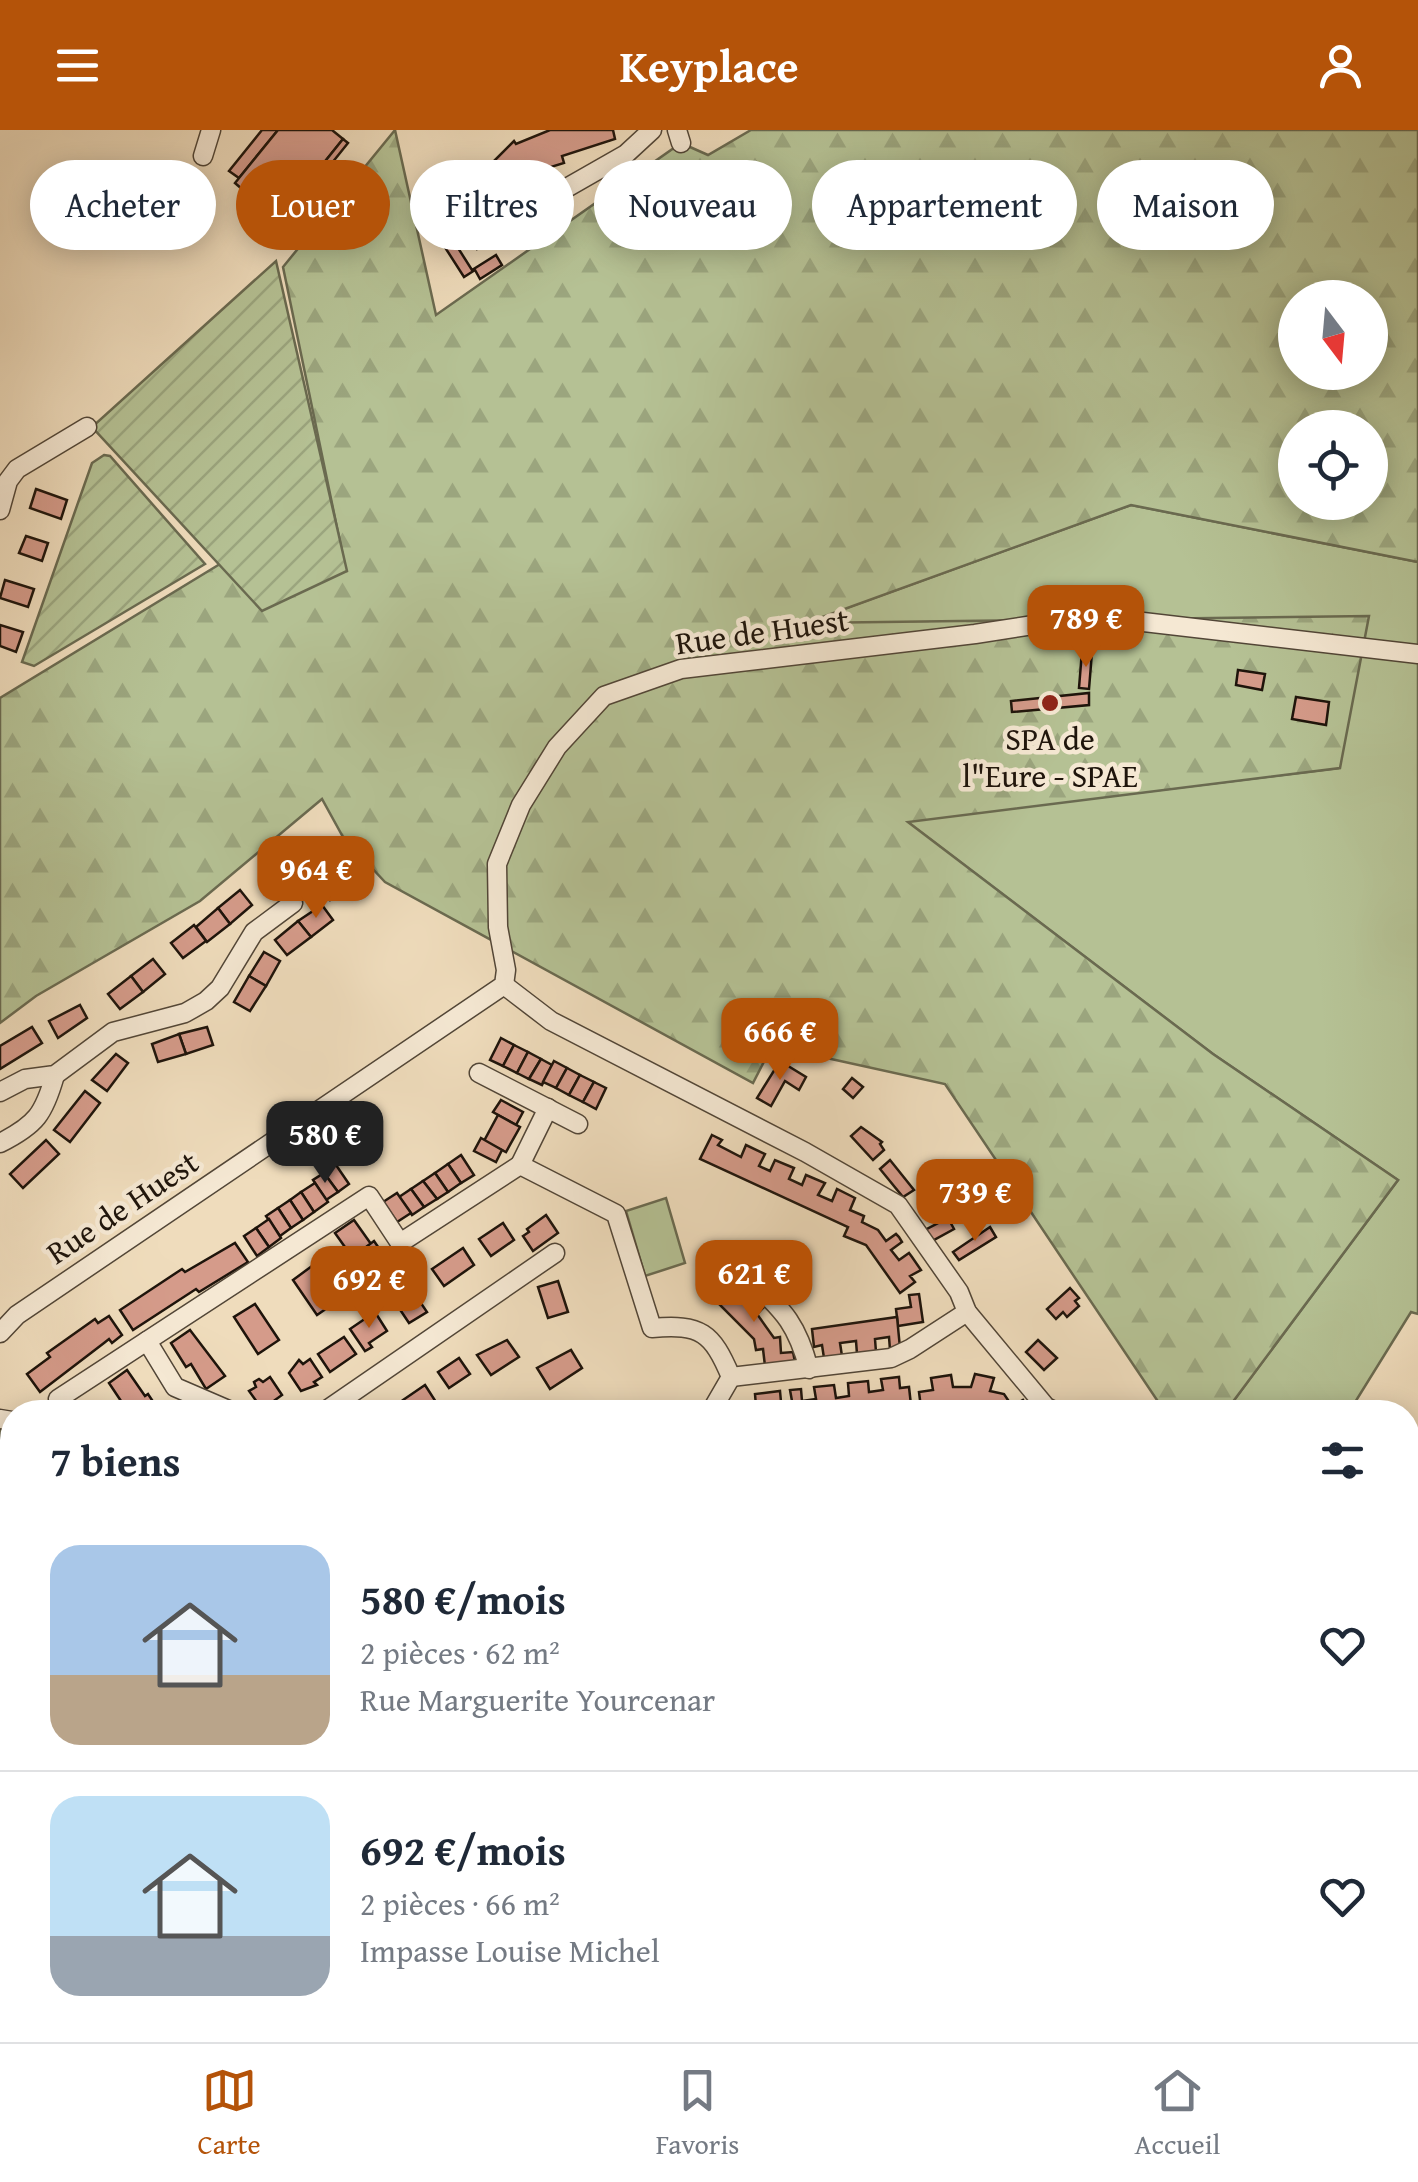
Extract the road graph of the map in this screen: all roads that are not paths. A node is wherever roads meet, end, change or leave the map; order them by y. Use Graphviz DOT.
graph roads {
  1 [pos="210,130"];
  2 [pos="652,130"];
  3 [pos="203,156"];
  4 [pos="574,183"];
  5 [pos="88,426"];
  6 [pos="0,510"];
  7 [pos="1418,654"];
  8 [pos="292,903"];
  9 [pos="504,985"];
  10 [pos="480,1073"];
  11 [pos="55,1075"];
  12 [pos="0,1092"];
  13 [pos="548,1108"];
  14 [pos="578,1124"];
  15 [pos="0,1143"];
  16 [pos="520,1165"];
  17 [pos="555,1254"];
  18 [pos="767,1266"];
  19 [pos="967,1312"];
  20 [pos="8,1318"];
  21 [pos="0,1333"];
  22 [pos="147,1341"];
  23 [pos="809,1369"];
  24 [pos="731,1377"];
  25 [pos="58,1399"];
  26 [pos="205,1400"];
  27 [pos="342,1400"];
  28 [pos="718,1400"];
  29 [pos="1041,1400"];
  1 -- 3 [label="street"];
  2 -- 4 [label="street"];
  5 -- 6 [label="street"];
  7 -- 9 [label="street, Rue de Huest"];
  8 -- 11 [label="street"];
  9 -- 19 [label="street"];
  9 -- 20 [label="street, Rue de Huest"];
  10 -- 13 [label="street"];
  11 -- 12 [label="street"];
  11 -- 15 [label="street"];
  13 -- 14 [label="street"];
  13 -- 16 [label="street"];
  16 -- 22 [label="street"];
  16 -- 24 [label="street"];
  17 -- 27 [label="street"];
  18 -- 23 [label="street"];
  19 -- 23 [label="street"];
  19 -- 29 [label="street"];
  20 -- 21 [label="street, Rue de Huest"];
  22 -- 25 [label="street"];
  22 -- 26 [label="street"];
  23 -- 24 [label="street"];
  24 -- 28 [label="street"];
}
